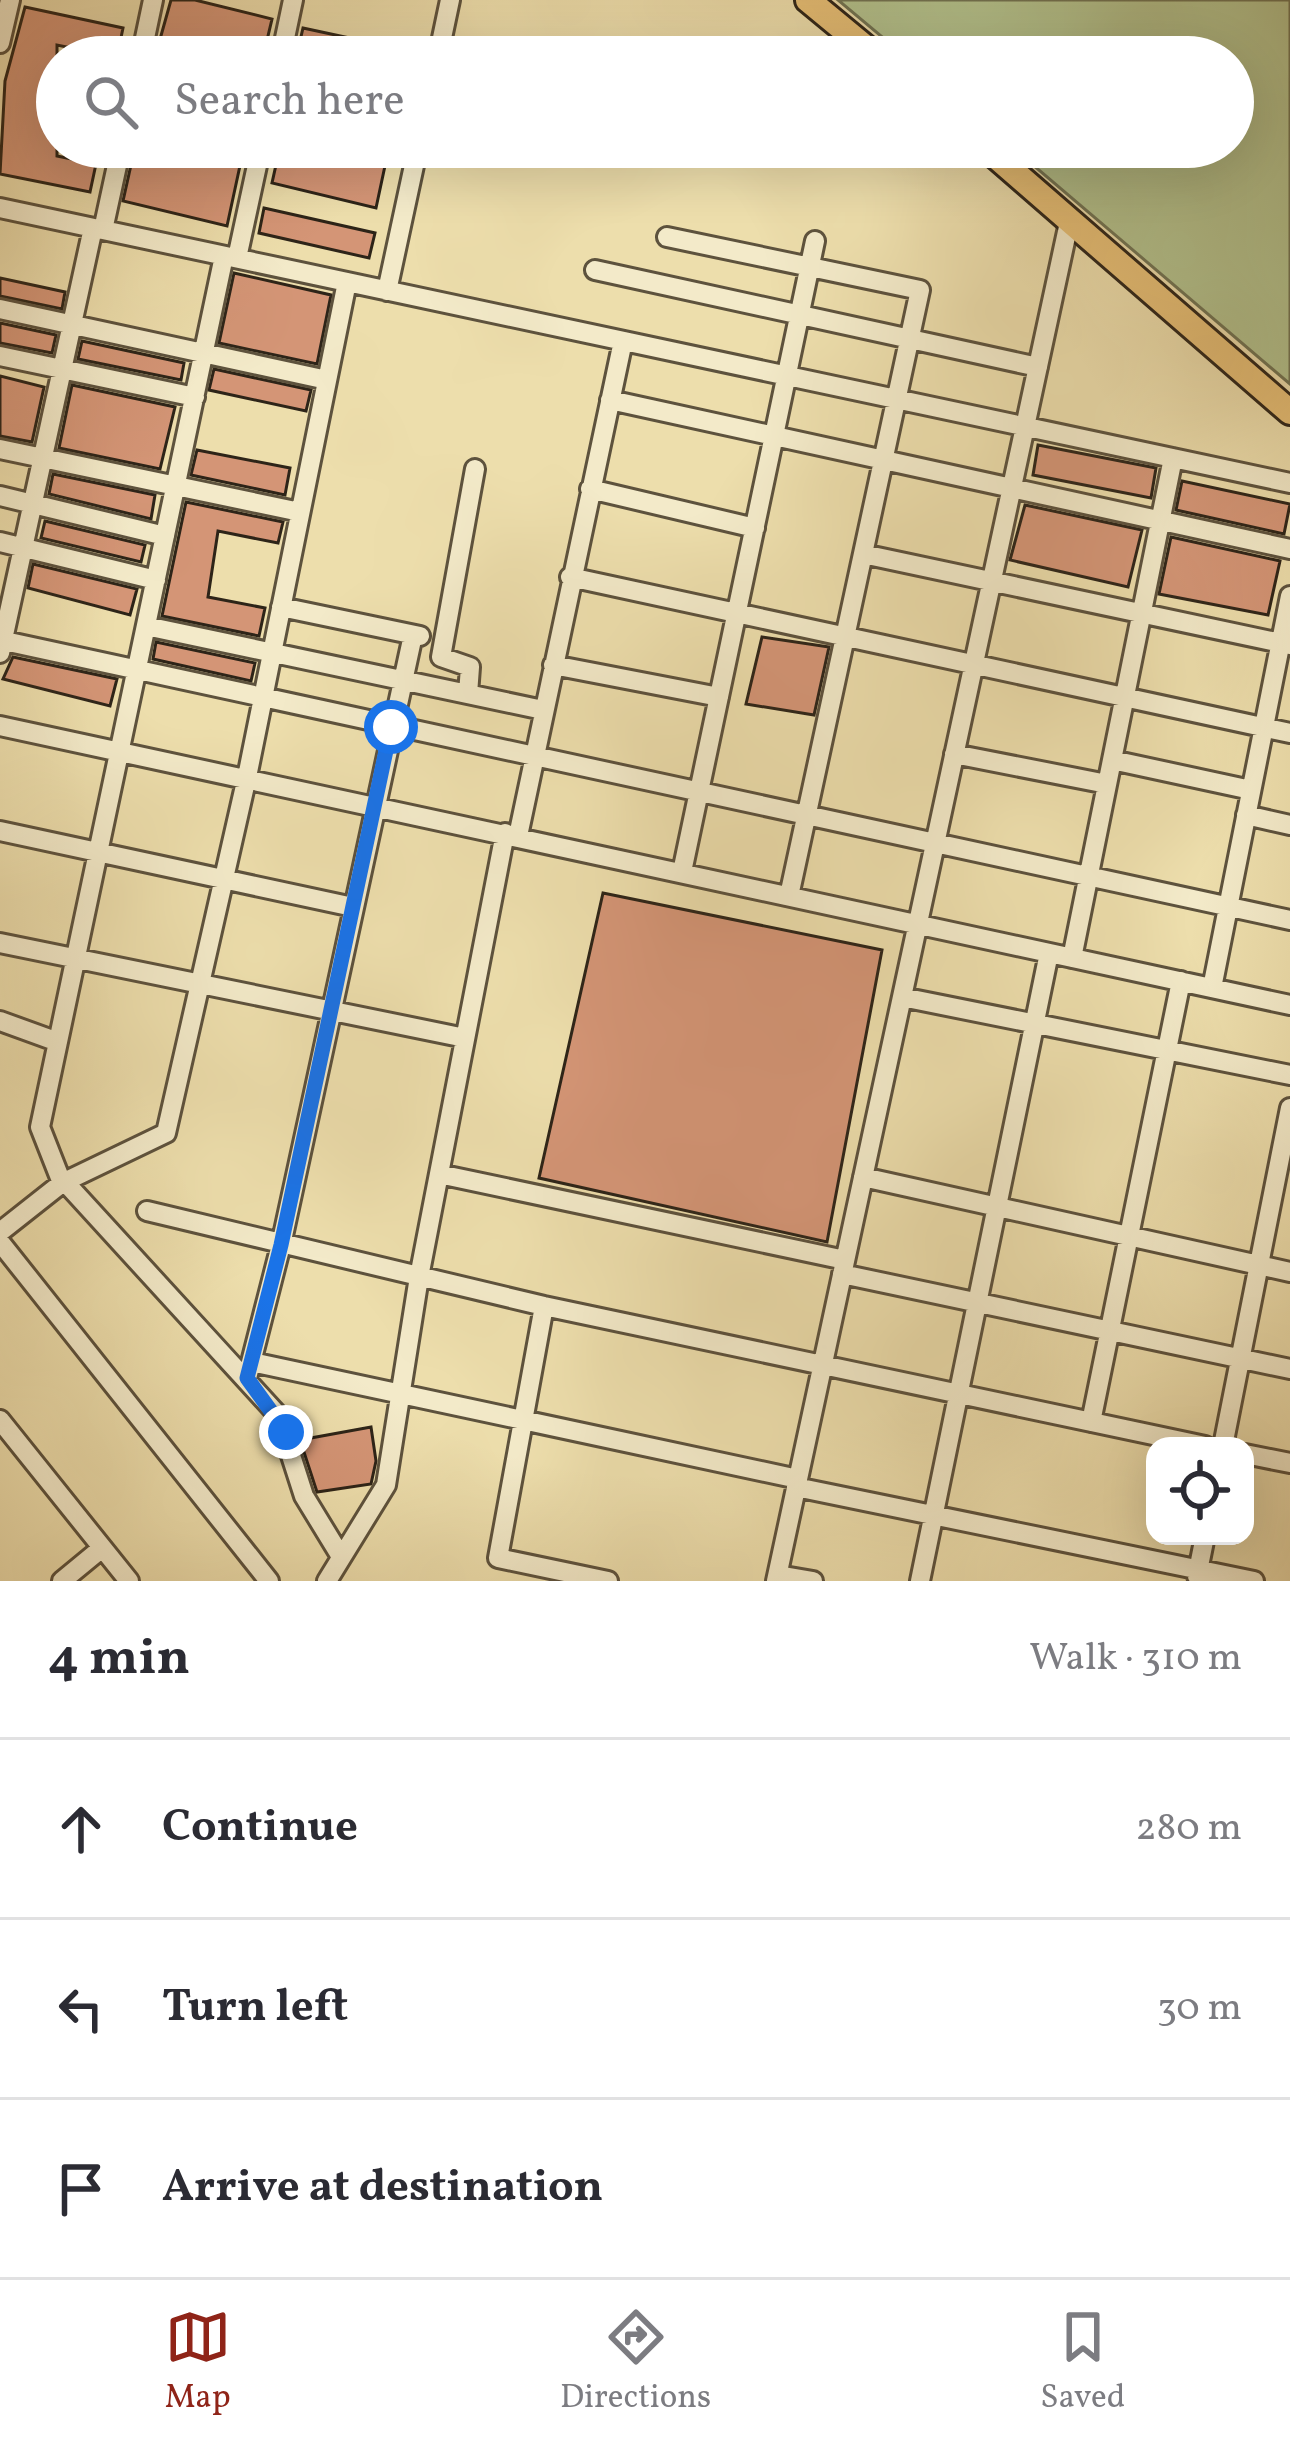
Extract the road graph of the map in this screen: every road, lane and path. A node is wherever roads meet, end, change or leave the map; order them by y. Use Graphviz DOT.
graph roads {
  1 [pos="10,0"];
  2 [pos="153,0"];
  3 [pos="293,0"];
  4 [pos="450,0"];
  5 [pos="808,0"];
  6 [pos="145,36"];
  7 [pos="285,36"];
  8 [pos="442,36"];
  9 [pos="852,36"];
  10 [pos="0,43"];
  11 [pos="115,168"];
  12 [pos="255,168"];
  13 [pos="413,168"];
  14 [pos="1010,168"];
  15 [pos="0,208"];
  16 [pos="1070,218"];
  17 [pos="98,229"];
  18 [pos="668,237"];
  19 [pos="815,241"];
  20 [pos="230,257"];
  21 [pos="809,269"];
  22 [pos="595,270"];
  23 [pos="347,282"];
  24 [pos="387,291"];
  25 [pos="0,309"];
  26 [pos="799,318"];
  27 [pos="72,324"];
  28 [pos="623,341"];
  29 [pos="909,341"];
  30 [pos="204,352"];
  31 [pos="0,356"];
  32 [pos="1038,367"];
  33 [pos="62,369"];
  34 [pos="787,376"];
  35 [pos="327,380"];
  36 [pos="195,397"];
  37 [pos="897,399"];
  38 [pos="610,400"];
  39 [pos="1290,412"];
  40 [pos="1025,426"];
  41 [pos="774,436"];
  42 [pos="0,449"];
  43 [pos="1173,458"];
  44 [pos="42,459"];
  45 [pos="884,461"];
  46 [pos="475,469"];
  47 [pos="1290,483"];
  48 [pos="176,488"];
  49 [pos="590,489"];
  50 [pos="1011,490"];
  51 [pos="0,496"];
  52 [pos="32,504"];
  53 [pos="300,512"];
  54 [pos="1160,523"];
  55 [pos="754,528"];
  56 [pos="166,536"];
  57 [pos="0,542"];
  58 [pos="23,548"];
  59 [pos="1290,549"];
  60 [pos="863,554"];
  61 [pos="570,577"];
  62 [pos="156,580"];
  63 [pos="992,581"];
  64 [pos="6,593"];
  65 [pos="1290,596"];
  66 [pos="281,607"];
  67 [pos="1142,612"];
  68 [pos="736,615"];
  69 [pos="146,626"];
  70 [pos="413,635"];
  71 [pos="845,639"];
  72 [pos="443,640"];
  73 [pos="1,644"];
  74 [pos="1285,644"];
  75 [pos="272,652"];
  76 [pos="553,665"];
  77 [pos="973,668"];
  78 [pos="136,673"];
  79 [pos="402,680"];
  80 [pos="468,694"];
  81 [pos="719,698"];
  82 [pos="262,699"];
  83 [pos="1124,699"];
  84 [pos="544,710"];
  85 [pos="0,726"];
  86 [pos="391,727"];
  87 [pos="1264,728"];
  88 [pos="1290,733"];
  89 [pos="120,750"];
  90 [pos="954,754"];
  91 [pos="534,756"];
  92 [pos="1112,760"];
  93 [pos="247,777"];
  94 [pos="1107,784"];
  95 [pos="1251,790"];
  96 [pos="699,793"];
  97 [pos="374,805"];
  98 [pos="1246,815"];
  99 [pos="806,817"];
  100 [pos="1290,824"];
  101 [pos="0,831"];
  102 [pos="512,835"];
  103 [pos="935,845"];
  104 [pos="99,852"];
  105 [pos="682,872"];
  106 [pos="1088,878"];
  107 [pos="224,879"];
  108 [pos="789,896"];
  109 [pos="352,907"];
  110 [pos="1228,907"];
  111 [pos="1290,920"];
  112 [pos="918,924"];
  113 [pos="0,943"];
  114 [pos="1049,953"];
  115 [pos="76,957"];
  116 [pos="1072,958"];
  117 [pos="1180,981"];
  118 [pos="200,984"];
  119 [pos="1212,988"];
  120 [pos="902,997"];
  121 [pos="1290,1005"];
  122 [pos="331,1011"];
  123 [pos="0,1021"];
  124 [pos="1034,1024"];
  125 [pos="465,1039"];
  126 [pos="58,1042"];
  127 [pos="1168,1050"];
  128 [pos="1290,1075"];
  129 [pos="1290,1108"];
  130 [pos="439,1174"];
  131 [pos="863,1177"];
  132 [pos="64,1182"];
  133 [pos="995,1206"];
  134 [pos="147,1211"];
  135 [pos="0,1232"];
  136 [pos="1130,1236"];
  137 [pos="0,1242"];
  138 [pos="281,1245"];
  139 [pos="1259,1265"];
  140 [pos="844,1267"];
  141 [pos="1290,1272"];
  142 [pos="419,1277"];
  143 [pos="975,1302"];
  144 [pos="544,1306"];
  145 [pos="1110,1329"];
  146 [pos="1241,1355"];
  147 [pos="823,1367"];
  148 [pos="1290,1369"];
  149 [pos="249,1370"];
  150 [pos="955,1394"];
  151 [pos="399,1395"];
  152 [pos="0,1420"];
  153 [pos="523,1420"];
  154 [pos="1090,1423"];
  155 [pos="1160,1437"];
  156 [pos="1225,1437"];
  157 [pos="1254,1456"];
  158 [pos="1290,1463"];
  159 [pos="798,1483"];
  160 [pos="930,1512"];
  161 [pos="1203,1545"];
  162 [pos="102,1548"];
  163 [pos="340,1555"];
  164 [pos="1197,1575"];
  165 [pos="777,1578"];
  166 [pos="62,1581"];
  167 [pos="129,1581"];
  168 [pos="269,1581"];
  169 [pos="327,1581"];
  170 [pos="608,1581"];
  171 [pos="813,1581"];
  172 [pos="920,1581"];
  173 [pos="1254,1581"];
  1 -- 10 [label="street"];
  2 -- 6 [label="street"];
  3 -- 7 [label="street"];
  4 -- 8 [label="street"];
  5 -- 9 [label="main road"];
  11 -- 17 [label="street"];
  12 -- 20 [label="street"];
  13 -- 24 [label="street"];
  14 -- 16 [label="main road"];
  15 -- 17 [label="street"];
  16 -- 32 [label="street"];
  16 -- 39 [label="main road"];
  17 -- 20 [label="street"];
  17 -- 27 [label="street"];
  18 -- 21 [label="street"];
  19 -- 21 [label="street"];
  20 -- 23 [label="street"];
  20 -- 30 [label="street"];
  21 -- 26 [label="street"];
  21 -- 29 [label="street"];
  22 -- 26 [label="street"];
  23 -- 24 [label="street"];
  23 -- 35 [label="street"];
  24 -- 28 [label="street"];
  25 -- 27 [label="street"];
  26 -- 29 [label="street"];
  26 -- 34 [label="street"];
  27 -- 30 [label="street"];
  27 -- 33 [label="street"];
  28 -- 34 [label="street"];
  28 -- 38 [label="street"];
  29 -- 32 [label="street"];
  29 -- 37 [label="street"];
  30 -- 35 [label="street"];
  30 -- 36 [label="street"];
  31 -- 33 [label="street"];
  32 -- 40 [label="street"];
  33 -- 36 [label="street"];
  33 -- 44 [label="street"];
  34 -- 37 [label="street"];
  34 -- 41 [label="street"];
  35 -- 53 [label="street"];
  36 -- 48 [label="street"];
  37 -- 40 [label="street"];
  37 -- 45 [label="street"];
  38 -- 41 [label="street"];
  38 -- 49 [label="street"];
  40 -- 43 [label="street"];
  40 -- 50 [label="street"];
  41 -- 45 [label="street"];
  41 -- 55 [label="street"];
  42 -- 44 [label="street"];
  43 -- 47 [label="street"];
  43 -- 54 [label="street"];
  44 -- 48 [label="street"];
  44 -- 52 [label="street"];
  45 -- 50 [label="street"];
  45 -- 60 [label="street"];
  46 -- 72 [label="street"];
  48 -- 53 [label="street"];
  48 -- 56 [label="street"];
  49 -- 55 [label="street"];
  49 -- 61 [label="street"];
  50 -- 54 [label="street"];
  50 -- 63 [label="street"];
  51 -- 52 [label="street"];
  52 -- 56 [label="street"];
  52 -- 58 [label="street"];
  53 -- 66 [label="street"];
  54 -- 59 [label="street"];
  54 -- 67 [label="street"];
  55 -- 68 [label="street"];
  56 -- 62 [label="street"];
  57 -- 58 [label="street"];
  58 -- 62 [label="street"];
  58 -- 64 [label="street"];
  60 -- 63 [label="street"];
  60 -- 71 [label="street"];
  61 -- 68 [label="street"];
  61 -- 76 [label="street"];
  62 -- 69 [label="street"];
  63 -- 67 [label="street"];
  63 -- 77 [label="street"];
  64 -- 73 [label="street"];
  65 -- 74 [label="street"];
  66 -- 70 [label="street"];
  66 -- 75 [label="street"];
  67 -- 74 [label="street"];
  67 -- 83 [label="street"];
  68 -- 71 [label="street"];
  68 -- 81 [label="street"];
  69 -- 75 [label="street"];
  69 -- 78 [label="street"];
  70 -- 72 [label="street"];
  70 -- 79 [label="street"];
  71 -- 77 [label="street"];
  71 -- 99 [label="street"];
  72 -- 80 [label="street"];
  73 -- 78 [label="street"];
  74 -- 87 [label="street"];
  75 -- 79 [label="street"];
  75 -- 82 [label="street"];
  76 -- 81 [label="street"];
  76 -- 84 [label="street"];
  77 -- 83 [label="street"];
  77 -- 90 [label="street"];
  78 -- 82 [label="street"];
  78 -- 89 [label="street"];
  79 -- 80 [label="street"];
  79 -- 86 [label="street"];
  80 -- 84 [label="street"];
  81 -- 96 [label="street"];
  82 -- 86 [label="street"];
  82 -- 93 [label="street"];
  83 -- 87 [label="street"];
  83 -- 92 [label="street"];
  84 -- 91 [label="street"];
  85 -- 89 [label="street"];
  86 -- 91 [label="street"];
  86 -- 97 [label="street"];
  87 -- 88 [label="street"];
  87 -- 95 [label="street"];
  89 -- 93 [label="street"];
  89 -- 104 [label="street"];
  90 -- 94 [label="street"];
  90 -- 103 [label="street"];
  91 -- 96 [label="street"];
  91 -- 102 [label="street"];
  92 -- 94 [label="street"];
  92 -- 95 [label="street"];
  93 -- 97 [label="street"];
  93 -- 107 [label="street"];
  94 -- 106 [label="street"];
  95 -- 98 [label="street"];
  96 -- 99 [label="street"];
  96 -- 105 [label="street"];
  97 -- 102 [label="street"];
  97 -- 109 [label="street"];
  98 -- 100 [label="street"];
  98 -- 110 [label="street"];
  99 -- 103 [label="street"];
  99 -- 108 [label="street"];
  101 -- 104 [label="street"];
  102 -- 105 [label="street"];
  102 -- 125 [label="street"];
  103 -- 106 [label="street"];
  103 -- 112 [label="street"];
  104 -- 107 [label="street"];
  104 -- 115 [label="street"];
  105 -- 108 [label="street"];
  106 -- 110 [label="street"];
  106 -- 116 [label="street"];
  107 -- 109 [label="street"];
  107 -- 118 [label="street"];
  108 -- 112 [label="street"];
  109 -- 122 [label="street"];
  110 -- 111 [label="street"];
  110 -- 119 [label="street"];
  112 -- 114 [label="street"];
  112 -- 120 [label="street"];
  113 -- 115 [label="street"];
  114 -- 116 [label="street"];
  114 -- 124 [label="street"];
  115 -- 118 [label="street"];
  115 -- 126 [label="street"];
  116 -- 117 [label="street"];
  117 -- 119 [label="street"];
  117 -- 127 [label="street"];
  118 -- 122 [label="street"];
  118 -- 132 [label="street"];
  119 -- 121 [label="street"];
  120 -- 124 [label="street"];
  120 -- 131 [label="street"];
  122 -- 125 [label="street"];
  122 -- 138 [label="street"];
  123 -- 126 [label="street"];
  124 -- 127 [label="street"];
  124 -- 133 [label="street"];
  125 -- 130 [label="street"];
  126 -- 132 [label="street"];
  127 -- 128 [label="street"];
  127 -- 136 [label="street"];
  129 -- 139 [label="street"];
  130 -- 140 [label="street"];
  130 -- 142 [label="street"];
  131 -- 133 [label="street"];
  131 -- 140 [label="street"];
  132 -- 135 [label="street"];
  132 -- 149 [label="street"];
  133 -- 136 [label="street"];
  133 -- 143 [label="street"];
  134 -- 138 [label="street"];
  136 -- 139 [label="street"];
  136 -- 145 [label="street"];
  137 -- 168 [label="street"];
  138 -- 142 [label="street"];
  138 -- 149 [label="street"];
  139 -- 141 [label="street"];
  139 -- 146 [label="street"];
  140 -- 143 [label="street"];
  140 -- 147 [label="street"];
  142 -- 144 [label="street"];
  142 -- 151 [label="street"];
  143 -- 145 [label="street"];
  143 -- 150 [label="street"];
  144 -- 147 [label="street"];
  144 -- 153 [label="street"];
  145 -- 146 [label="street"];
  145 -- 154 [label="street"];
  146 -- 148 [label="street"];
  146 -- 156 [label="street"];
  147 -- 150 [label="street"];
  147 -- 159 [label="street"];
  149 -- 151 [label="street"];
  149 -- 163 [label="street"];
  150 -- 154 [label="street"];
  150 -- 160 [label="street"];
  151 -- 153 [label="street"];
  151 -- 163 [label="street"];
  152 -- 162 [label="street"];
  153 -- 159 [label="street"];
  153 -- 170 [label="street"];
  154 -- 155 [label="street"];
  157 -- 158 [label="street"];
  159 -- 160 [label="street"];
  159 -- 165 [label="street"];
  160 -- 164 [label="street"];
  160 -- 172 [label="street"];
  161 -- 164 [label="street"];
  162 -- 166 [label="street"];
  162 -- 167 [label="street"];
  163 -- 169 [label="street"];
  164 -- 173 [label="street"];
  165 -- 171 [label="street"];
}
